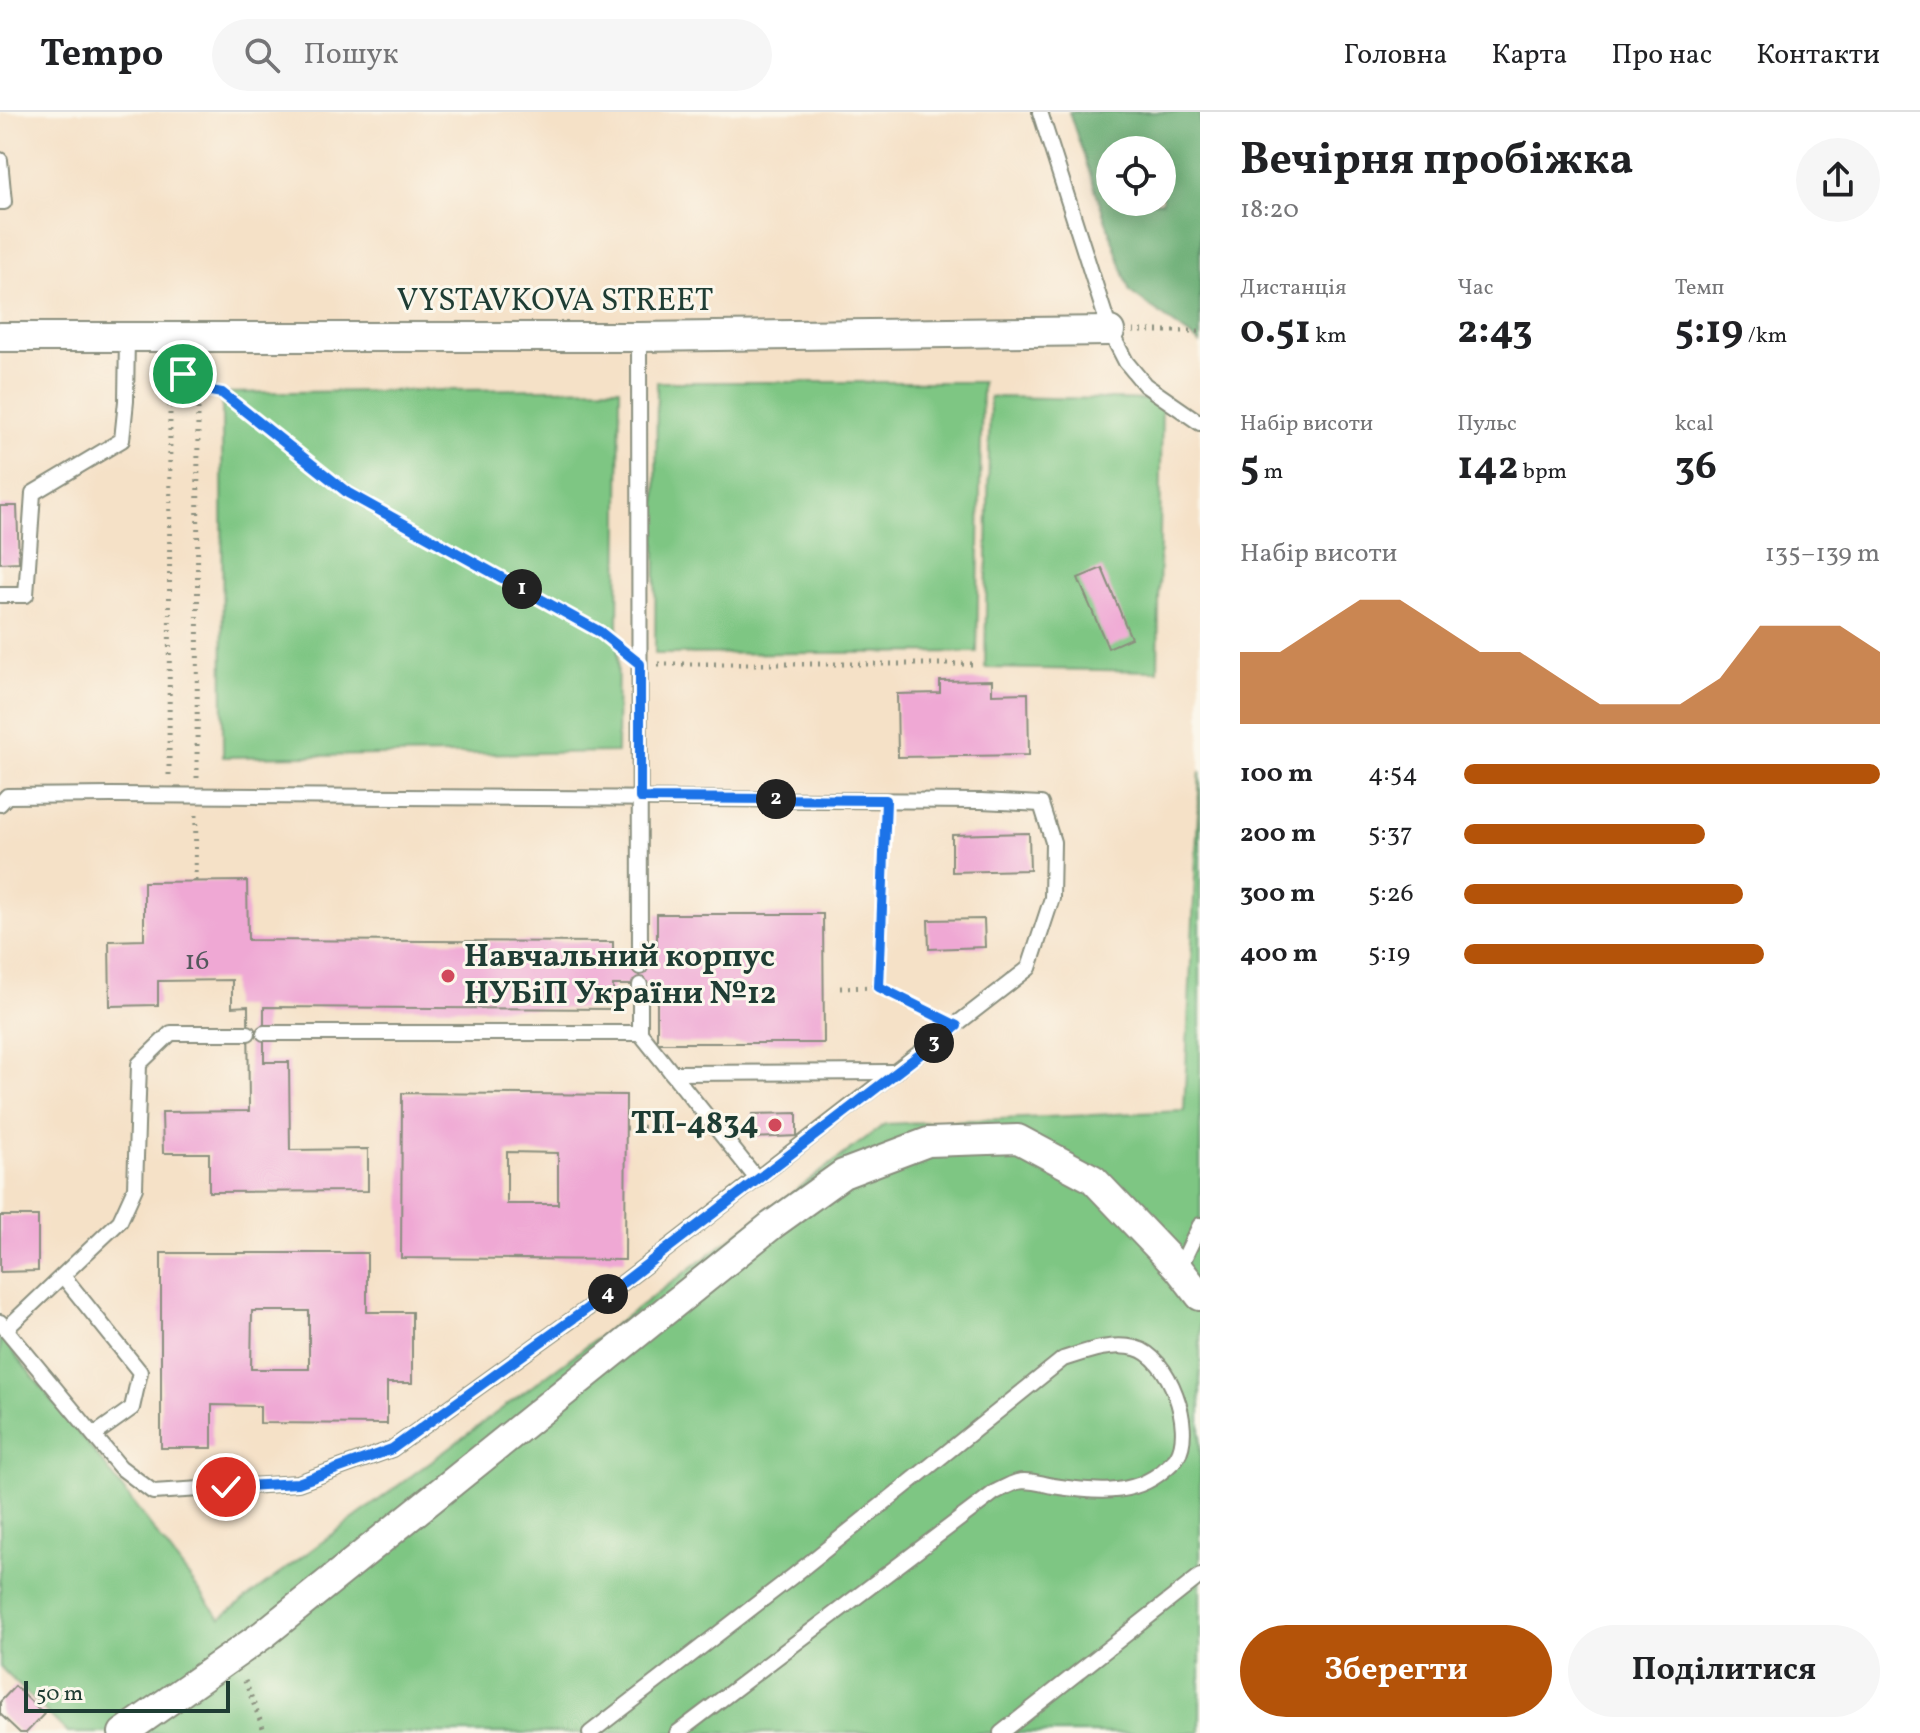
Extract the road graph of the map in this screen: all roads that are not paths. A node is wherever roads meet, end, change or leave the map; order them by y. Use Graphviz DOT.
graph roads {
  1 [pos="1040,112"];
  2 [pos="0,160"];
  3 [pos="0,202"];
  4 [pos="1110,331"];
  5 [pos="0,337"];
  6 [pos="127,337"];
  7 [pos="639,337"];
  8 [pos="1200,423"];
  9 [pos="0,595"];
  10 [pos="640,798"];
  11 [pos="0,804"];
  12 [pos="640,967"];
  13 [pos="640,985"];
  14 [pos="248,1033"];
  15 [pos="264,1033"];
  16 [pos="640,1033"];
  17 [pos="896,1072"];
  18 [pos="672,1073"];
  19 [pos="757,1179"];
  20 [pos="1200,1225"];
  21 [pos="1179,1269"];
  22 [pos="63,1276"];
  23 [pos="1200,1296"];
  24 [pos="3,1325"];
  25 [pos="94,1435"];
  26 [pos="1200,1576"];
  27 [pos="123,1733"];
  28 [pos="590,1733"];
  29 [pos="677,1733"];
  30 [pos="1001,1733"];
  1 -- 4 [label="lane"];
  2 -- 3 [label="lane"];
  4 -- 7 [label="street, VYSTAVKOVA STREET"];
  4 -- 8 [label="lane"];
  5 -- 6 [label="street, VYSTAVKOVA STREET"];
  6 -- 7 [label="street, VYSTAVKOVA STREET"];
  6 -- 9 [label="lane"];
  7 -- 10 [label="lane"];
  10 -- 11 [label="lane"];
  10 -- 12 [label="lane"];
  10 -- 17 [label="lane"];
  13 -- 16 [label="lane"];
  14 -- 22 [label="lane"];
  15 -- 16 [label="lane"];
  16 -- 18 [label="lane"];
  17 -- 18 [label="lane"];
  17 -- 19 [label="lane"];
  18 -- 19 [label="lane"];
  19 -- 25 [label="lane"];
  20 -- 21 [label="lane"];
  21 -- 23 [label="street"];
  21 -- 27 [label="street"];
  22 -- 24 [label="lane"];
  22 -- 25 [label="lane"];
  24 -- 25 [label="lane"];
  26 -- 30 [label="lane"];
  28 -- 29 [label="lane"];
}
